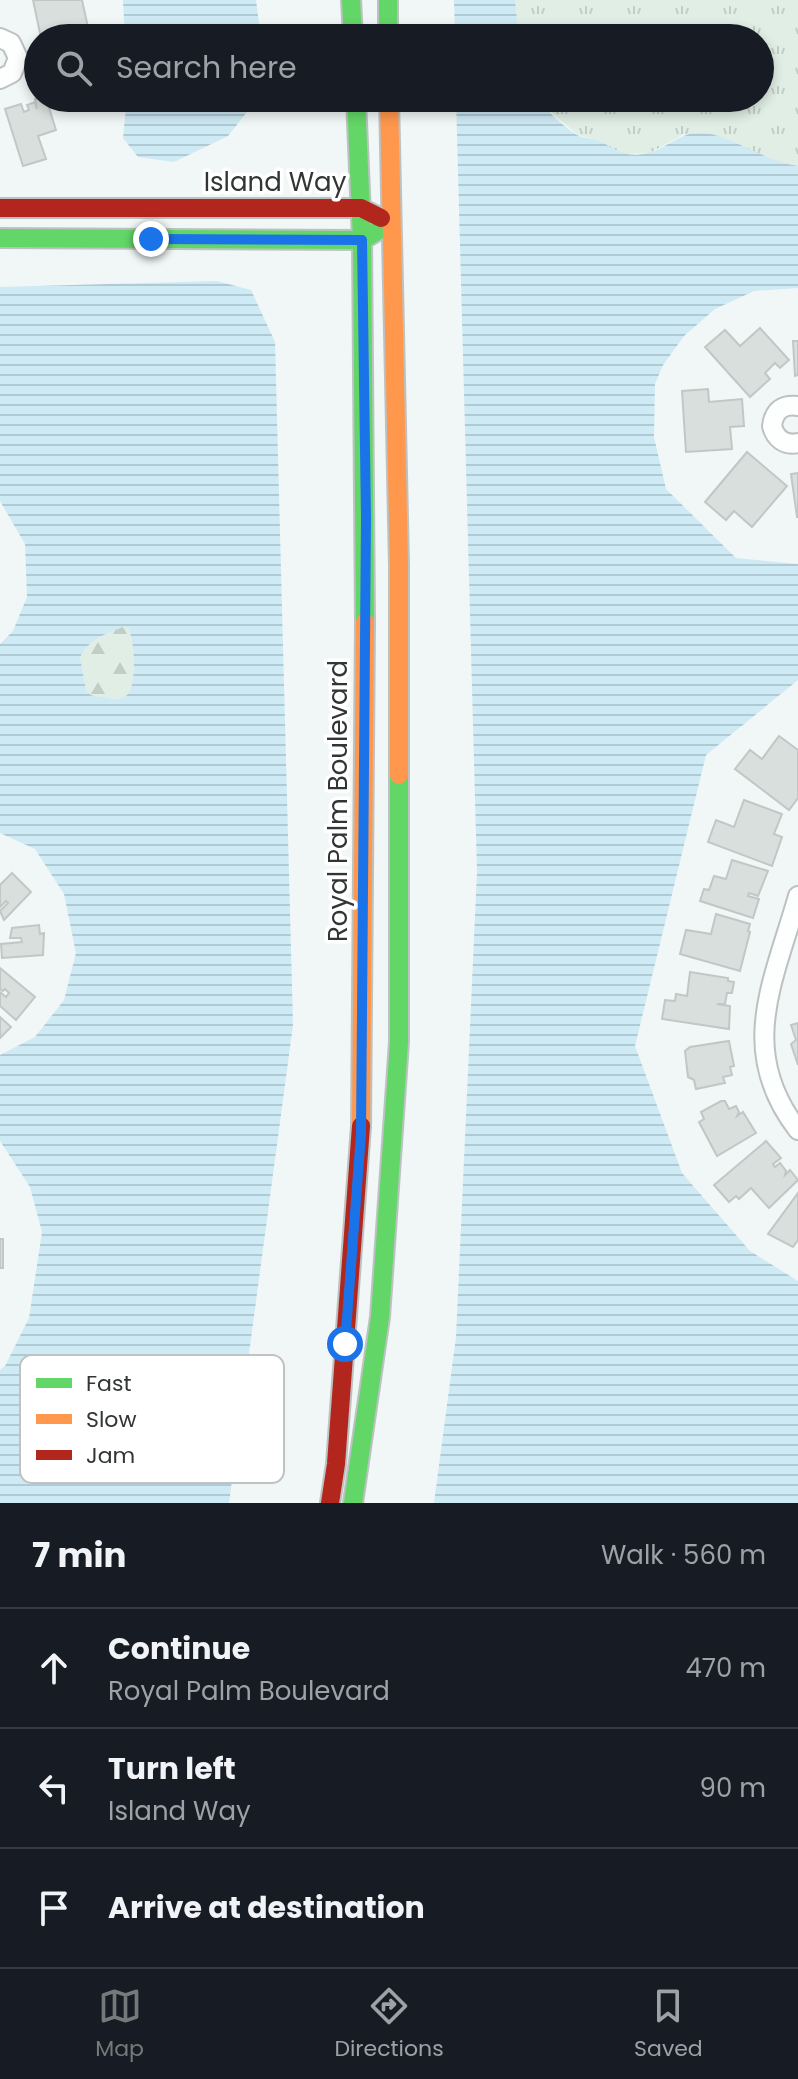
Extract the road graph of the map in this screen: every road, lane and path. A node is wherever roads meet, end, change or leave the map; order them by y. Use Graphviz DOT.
graph roads {
  1 [pos="351,0"];
  2 [pos="388,0"];
  3 [pos="352,24"];
  4 [pos="388,24"];
  5 [pos="0,38"];
  6 [pos="0,79"];
  7 [pos="357,112"];
  8 [pos="389,112"];
  9 [pos="0,208"];
  10 [pos="361,208"];
  11 [pos="391,223"];
  12 [pos="0,238"];
  13 [pos="362,240"];
  14 [pos="798,406"];
  15 [pos="798,443"];
  16 [pos="798,896"];
  17 [pos="798,1130"];
  18 [pos="330,1503"];
  19 [pos="353,1503"];
  1 -- 3 [label="main road"];
  2 -- 4 [label="main road"];
  5 -- 6 [label="street"];
  7 -- 10 [label="main road, Royal Palm Boulevard"];
  8 -- 11 [label="main road"];
  9 -- 10 [label="main road, Island Way"];
  10 -- 11 [label="main road, Island Way"];
  10 -- 13 [label="main road, Royal Palm Boulevard"];
  11 -- 13 [label="main road"];
  11 -- 19 [label="main road"];
  12 -- 13 [label="main road"];
  13 -- 18 [label="main road, Royal Palm Boulevard"];
  14 -- 15 [label="street"];
  16 -- 17 [label="street"];
}
